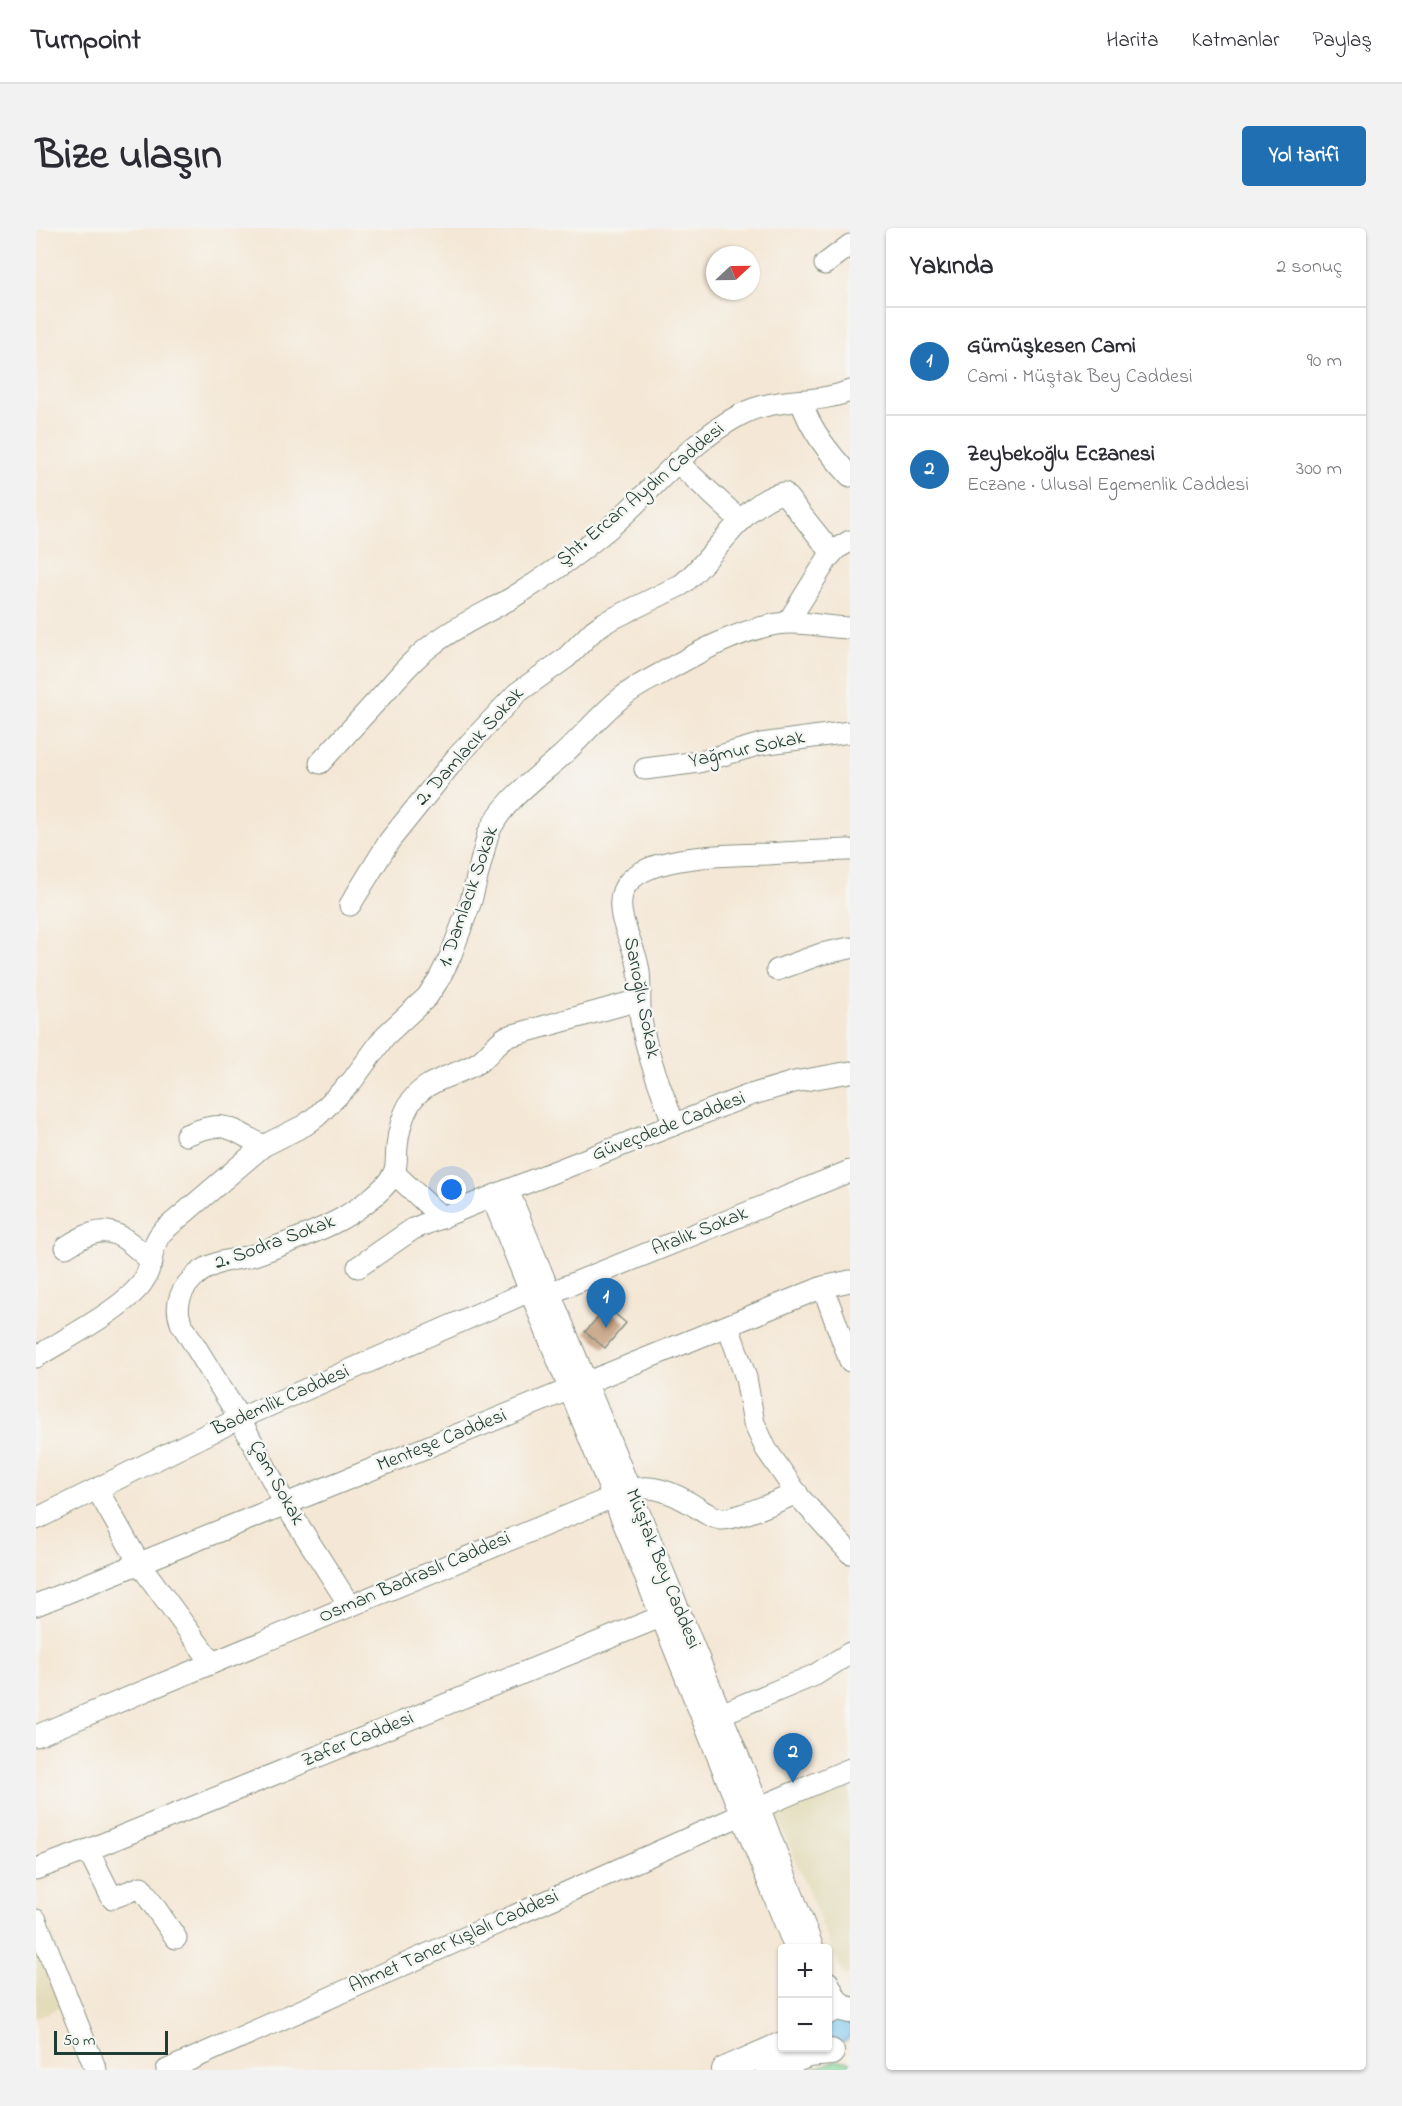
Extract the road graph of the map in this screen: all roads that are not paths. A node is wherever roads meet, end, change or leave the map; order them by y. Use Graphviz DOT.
graph roads {
  1 [pos="850,244"];
  2 [pos="825,264"];
  3 [pos="850,391"];
  4 [pos="801,401"];
  5 [pos="676,462"];
  6 [pos="850,476"];
  7 [pos="741,521"];
  8 [pos="850,541"];
  9 [pos="832,553"];
  10 [pos="788,622"];
  11 [pos="850,628"];
  12 [pos="850,732"];
  13 [pos="320,763"];
  14 [pos="645,769"];
  15 [pos="850,850"];
  16 [pos="350,905"];
  17 [pos="850,948"];
  18 [pos="777,970"];
  19 [pos="639,1000"];
  20 [pos="850,1072"];
  21 [pos="674,1125"];
  22 [pos="186,1135"];
  23 [pos="263,1146"];
  24 [pos="850,1171"];
  25 [pos="394,1173"];
  26 [pos="500,1194"];
  27 [pos="442,1218"];
  28 [pos="66,1247"];
  29 [pos="152,1262"];
  30 [pos="358,1267"];
  31 [pos="850,1281"];
  32 [pos="823,1287"];
  33 [pos="540,1292"];
  34 [pos="728,1326"];
  35 [pos="185,1329"];
  36 [pos="36,1357"];
  37 [pos="850,1361"];
  38 [pos="578,1386"];
  39 [pos="240,1419"];
  40 [pos="97,1489"];
  41 [pos="622,1493"];
  42 [pos="797,1493"];
  43 [pos="285,1504"];
  44 [pos="36,1519"];
  45 [pos="850,1553"];
  46 [pos="139,1563"];
  47 [pos="36,1605"];
  48 [pos="350,1606"];
  49 [pos="670,1613"];
  50 [pos="850,1653"];
  51 [pos="212,1663"];
  52 [pos="721,1714"];
  53 [pos="36,1736"];
  54 [pos="850,1769"];
  55 [pos="750,1811"];
  56 [pos="87,1850"];
  57 [pos="36,1869"];
  58 [pos="36,1920"];
  59 [pos="176,1938"];
  60 [pos="794,1944"];
  61 [pos="811,1944"];
  62 [pos="832,1990"];
  63 [pos="841,2010"];
  64 [pos="778,2046"];
  65 [pos="835,2050"];
  66 [pos="96,2070"];
  67 [pos="166,2070"];
  68 [pos="725,2070"];
  69 [pos="769,2070"];
  1 -- 2 [label="street"];
  3 -- 4 [label="street, Şht. Ercan Aydın Caddesi"];
  4 -- 5 [label="street, Şht. Ercan Aydın Caddesi"];
  4 -- 6 [label="street"];
  5 -- 7 [label="street"];
  5 -- 13 [label="street, Şht. Ercan Aydın Caddesi"];
  7 -- 9 [label="street, 2. Damlacık Sokak"];
  7 -- 16 [label="street, 2. Damlacık Sokak"];
  8 -- 9 [label="street"];
  9 -- 10 [label="street"];
  10 -- 11 [label="street"];
  10 -- 23 [label="street, 1. Damlacık Sokak"];
  12 -- 14 [label="street, Yağmur Sokak"];
  15 -- 19 [label="street, Sarıoğlu Sokak"];
  17 -- 18 [label="street"];
  19 -- 21 [label="street, Sarıoğlu Sokak"];
  19 -- 25 [label="street"];
  20 -- 21 [label="street, Güveçdede Caddesi"];
  21 -- 26 [label="street, Güveçdede Caddesi"];
  22 -- 23 [label="street"];
  23 -- 29 [label="street, 1. Damlacık Sokak"];
  24 -- 33 [label="street, Aralık Sokak"];
  25 -- 27 [label="street"];
  25 -- 35 [label="street, 2. Sodra Sokak"];
  26 -- 27 [label="street, Güveçdede Caddesi"];
  26 -- 33 [label="street, Müştak Bey Caddesi"];
  27 -- 30 [label="street, Güveçdede Caddesi"];
  28 -- 29 [label="street"];
  29 -- 36 [label="street, 1. Damlacık Sokak"];
  31 -- 32 [label="street, Menteşe Caddesi"];
  32 -- 34 [label="street, Menteşe Caddesi"];
  32 -- 37 [label="street"];
  33 -- 38 [label="street, Müştak Bey Caddesi"];
  33 -- 39 [label="street, Bademlik Caddesi"];
  34 -- 38 [label="street, Menteşe Caddesi"];
  34 -- 42 [label="street"];
  35 -- 39 [label="street, Çam Sokak"];
  38 -- 41 [label="street, Müştak Bey Caddesi"];
  38 -- 43 [label="street, Menteşe Caddesi"];
  39 -- 40 [label="street, Bademlik Caddesi"];
  39 -- 43 [label="street, Çam Sokak"];
  40 -- 44 [label="street, Bademlik Caddesi"];
  40 -- 46 [label="street"];
  41 -- 42 [label="street, Osman Badraslı Caddesi"];
  41 -- 48 [label="street, Osman Badraslı Caddesi"];
  41 -- 49 [label="street, Müştak Bey Caddesi"];
  42 -- 45 [label="street"];
  43 -- 46 [label="street, Menteşe Caddesi"];
  43 -- 48 [label="street, Çam Sokak"];
  46 -- 47 [label="street, Menteşe Caddesi"];
  46 -- 51 [label="street"];
  48 -- 51 [label="street, Osman Badraslı Caddesi"];
  49 -- 52 [label="street, Müştak Bey Caddesi"];
  49 -- 55 [label="street, Müştak Bey Caddesi"];
  49 -- 56 [label="street, Zafer Caddesi"];
  50 -- 52 [label="street"];
  51 -- 53 [label="street, Osman Badraslı Caddesi"];
  52 -- 55 [label="street, Müştak Bey Caddesi"];
  54 -- 55 [label="street, Ahmet Taner Kışlalı Caddesi"];
  55 -- 60 [label="street, Müştak Bey Caddesi"];
  55 -- 61 [label="street, Müştak Bey Caddesi"];
  55 -- 67 [label="street, Ahmet Taner Kışlalı Caddesi"];
  56 -- 57 [label="street, Zafer Caddesi"];
  56 -- 59 [label="street"];
  58 -- 66 [label="street"];
  62 -- 63 [label="street"];
  64 -- 68 [label="main road"];
  65 -- 69 [label="main road"];
}
